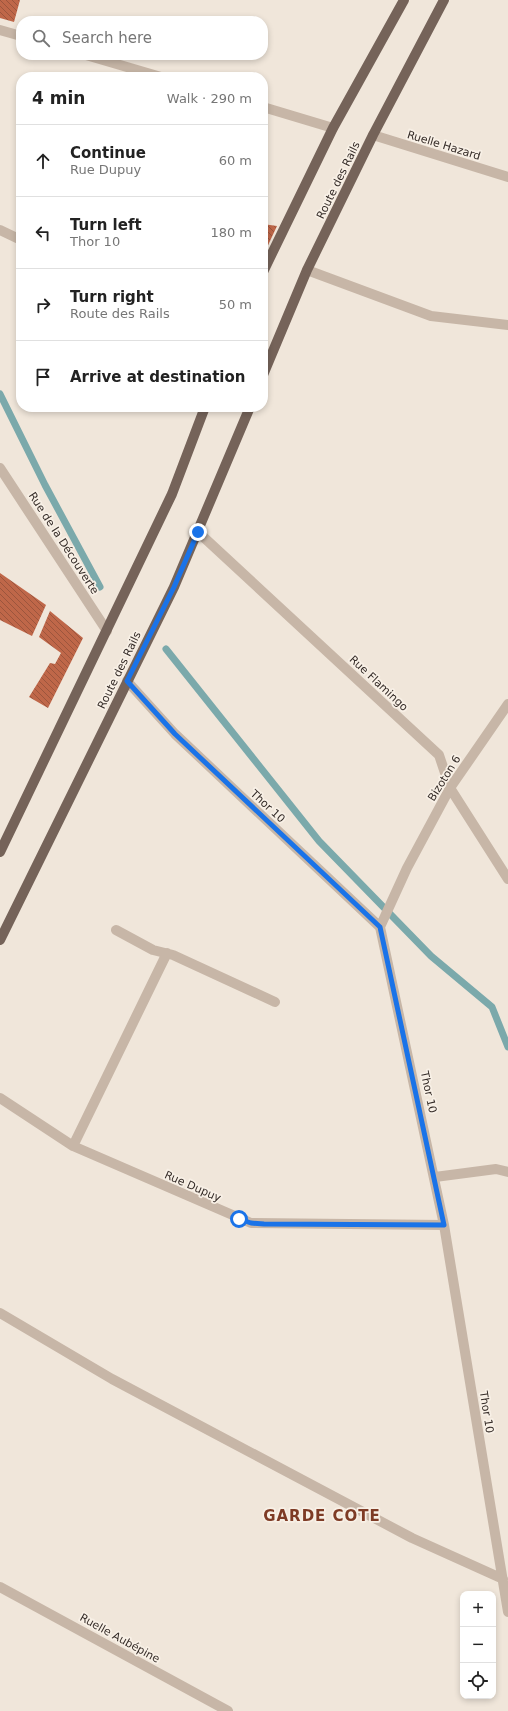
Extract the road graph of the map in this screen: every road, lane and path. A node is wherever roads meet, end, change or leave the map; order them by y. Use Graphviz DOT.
graph roads {
  1 [pos="404,0"];
  2 [pos="444,0"];
  3 [pos="0,30"];
  4 [pos="16,35"];
  5 [pos="103,60"];
  6 [pos="144,72"];
  7 [pos="268,108"];
  8 [pos="333,128"];
  9 [pos="373,135"];
  10 [pos="508,177"];
  11 [pos="0,230"];
  12 [pos="16,238"];
  13 [pos="268,262"];
  14 [pos="307,270"];
  15 [pos="508,325"];
  16 [pos="268,363"];
  17 [pos="203,412"];
  18 [pos="248,412"];
  19 [pos="0,468"];
  20 [pos="198,532"];
  21 [pos="107,631"];
  22 [pos="127,681"];
  23 [pos="508,704"];
  24 [pos="450,788"];
  25 [pos="0,852"];
  26 [pos="508,879"];
  27 [pos="380,927"];
  28 [pos="116,930"];
  29 [pos="0,940"];
  30 [pos="167,953"];
  31 [pos="275,1002"];
  32 [pos="0,1098"];
  33 [pos="73,1146"];
  34 [pos="508,1172"];
  35 [pos="435,1177"];
  36 [pos="444,1225"];
  37 [pos="0,1313"];
  38 [pos="503,1579"];
  39 [pos="0,1587"];
  40 [pos="508,1612"];
  41 [pos="228,1711"];
  1 -- 8 [label="main road"];
  2 -- 9 [label="main road, Route des Rails"];
  3 -- 4 [label="street"];
  5 -- 6 [label="street"];
  7 -- 8 [label="street"];
  8 -- 13 [label="main road"];
  9 -- 10 [label="street, Ruelle Hazard"];
  9 -- 14 [label="main road, Route des Rails"];
  11 -- 12 [label="street"];
  14 -- 15 [label="street"];
  14 -- 16 [label="main road, Route des Rails"];
  17 -- 21 [label="main road"];
  18 -- 20 [label="main road, Route des Rails"];
  19 -- 21 [label="street, Rue de la Découverte"];
  20 -- 22 [label="main road, Route des Rails"];
  20 -- 24 [label="street, Rue Flamingo"];
  21 -- 25 [label="main road"];
  22 -- 27 [label="street, Thor 10"];
  22 -- 29 [label="main road, Route des Rails"];
  23 -- 24 [label="street, Bizoton 6"];
  24 -- 26 [label="street, Rue Flamingo"];
  24 -- 27 [label="street, Bizoton 6"];
  27 -- 35 [label="street, Thor 10"];
  28 -- 30 [label="street"];
  30 -- 31 [label="street"];
  30 -- 33 [label="street"];
  32 -- 33 [label="street, Rue Dupuy"];
  33 -- 36 [label="street, Rue Dupuy"];
  34 -- 35 [label="street"];
  35 -- 36 [label="street, Thor 10"];
  36 -- 38 [label="street, Thor 10"];
  37 -- 38 [label="street"];
  38 -- 40 [label="street, Thor 10"];
  39 -- 41 [label="street, Ruelle Aubépine"];
}
